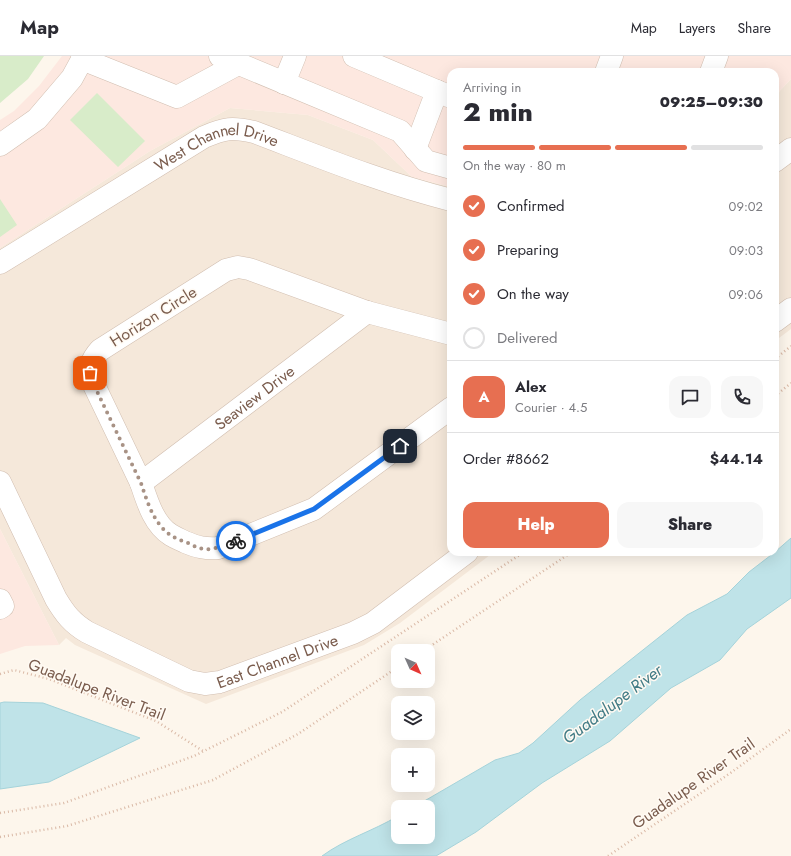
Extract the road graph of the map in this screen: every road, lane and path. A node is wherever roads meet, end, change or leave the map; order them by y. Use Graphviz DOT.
graph roads {
  1 [pos="295,56"];
  2 [pos="354,56"];
  3 [pos="612,56"];
  4 [pos="717,56"];
  5 [pos="83,58"];
  6 [pos="229,60"];
  7 [pos="608,68"];
  8 [pos="712,68"];
  9 [pos="284,83"];
  10 [pos="444,94"];
  11 [pos="0,145"];
  12 [pos="415,149"];
  13 [pos="791,149"];
  14 [pos="779,158"];
  15 [pos="447,167"];
  16 [pos="447,199"];
  17 [pos="0,263"];
  18 [pos="791,309"];
  19 [pos="367,312"];
  20 [pos="779,318"];
  21 [pos="447,333"];
  22 [pos="791,346"];
  23 [pos="779,356"];
  24 [pos="791,383"];
  25 [pos="779,393"];
  26 [pos="447,411"];
  27 [pos="0,482"];
  28 [pos="141,483"];
  29 [pos="462,556"];
  30 [pos="518,556"];
  31 [pos="566,556"];
  32 [pos="0,600"];
  33 [pos="0,608"];
  34 [pos="434,644"];
  35 [pos="391,672"];
  36 [pos="0,674"];
  37 [pos="791,729"];
  38 [pos="203,752"];
  39 [pos="0,813"];
  40 [pos="0,837"];
  41 [pos="608,856"];
  1 -- 9 [label="street"];
  2 -- 10 [label="street"];
  3 -- 7 [label="street"];
  4 -- 8 [label="street"];
  5 -- 6 [label="street"];
  5 -- 11 [label="street"];
  6 -- 9 [label="street"];
  9 -- 12 [label="street"];
  10 -- 12 [label="street"];
  12 -- 15 [label="street"];
  13 -- 14 [label="street"];
  16 -- 17 [label="street, West Channel Drive"];
  18 -- 20 [label="street"];
  19 -- 21 [label="street, Horizon Circle"];
  19 -- 28 [label="street, Seaview Drive"];
  19 -- 28 [label="street, Horizon Circle"];
  22 -- 23 [label="path"];
  24 -- 25 [label="path"];
  26 -- 28 [label="street, Horizon Circle"];
  27 -- 29 [label="street, East Channel Drive"];
  30 -- 38 [label="path"];
  31 -- 34 [label="path"];
  32 -- 33 [label="street"];
  35 -- 40 [label="path"];
  36 -- 38 [label="path, Guadalupe River Trail"];
  37 -- 41 [label="path, Guadalupe River Trail"];
  38 -- 39 [label="path"];
}
